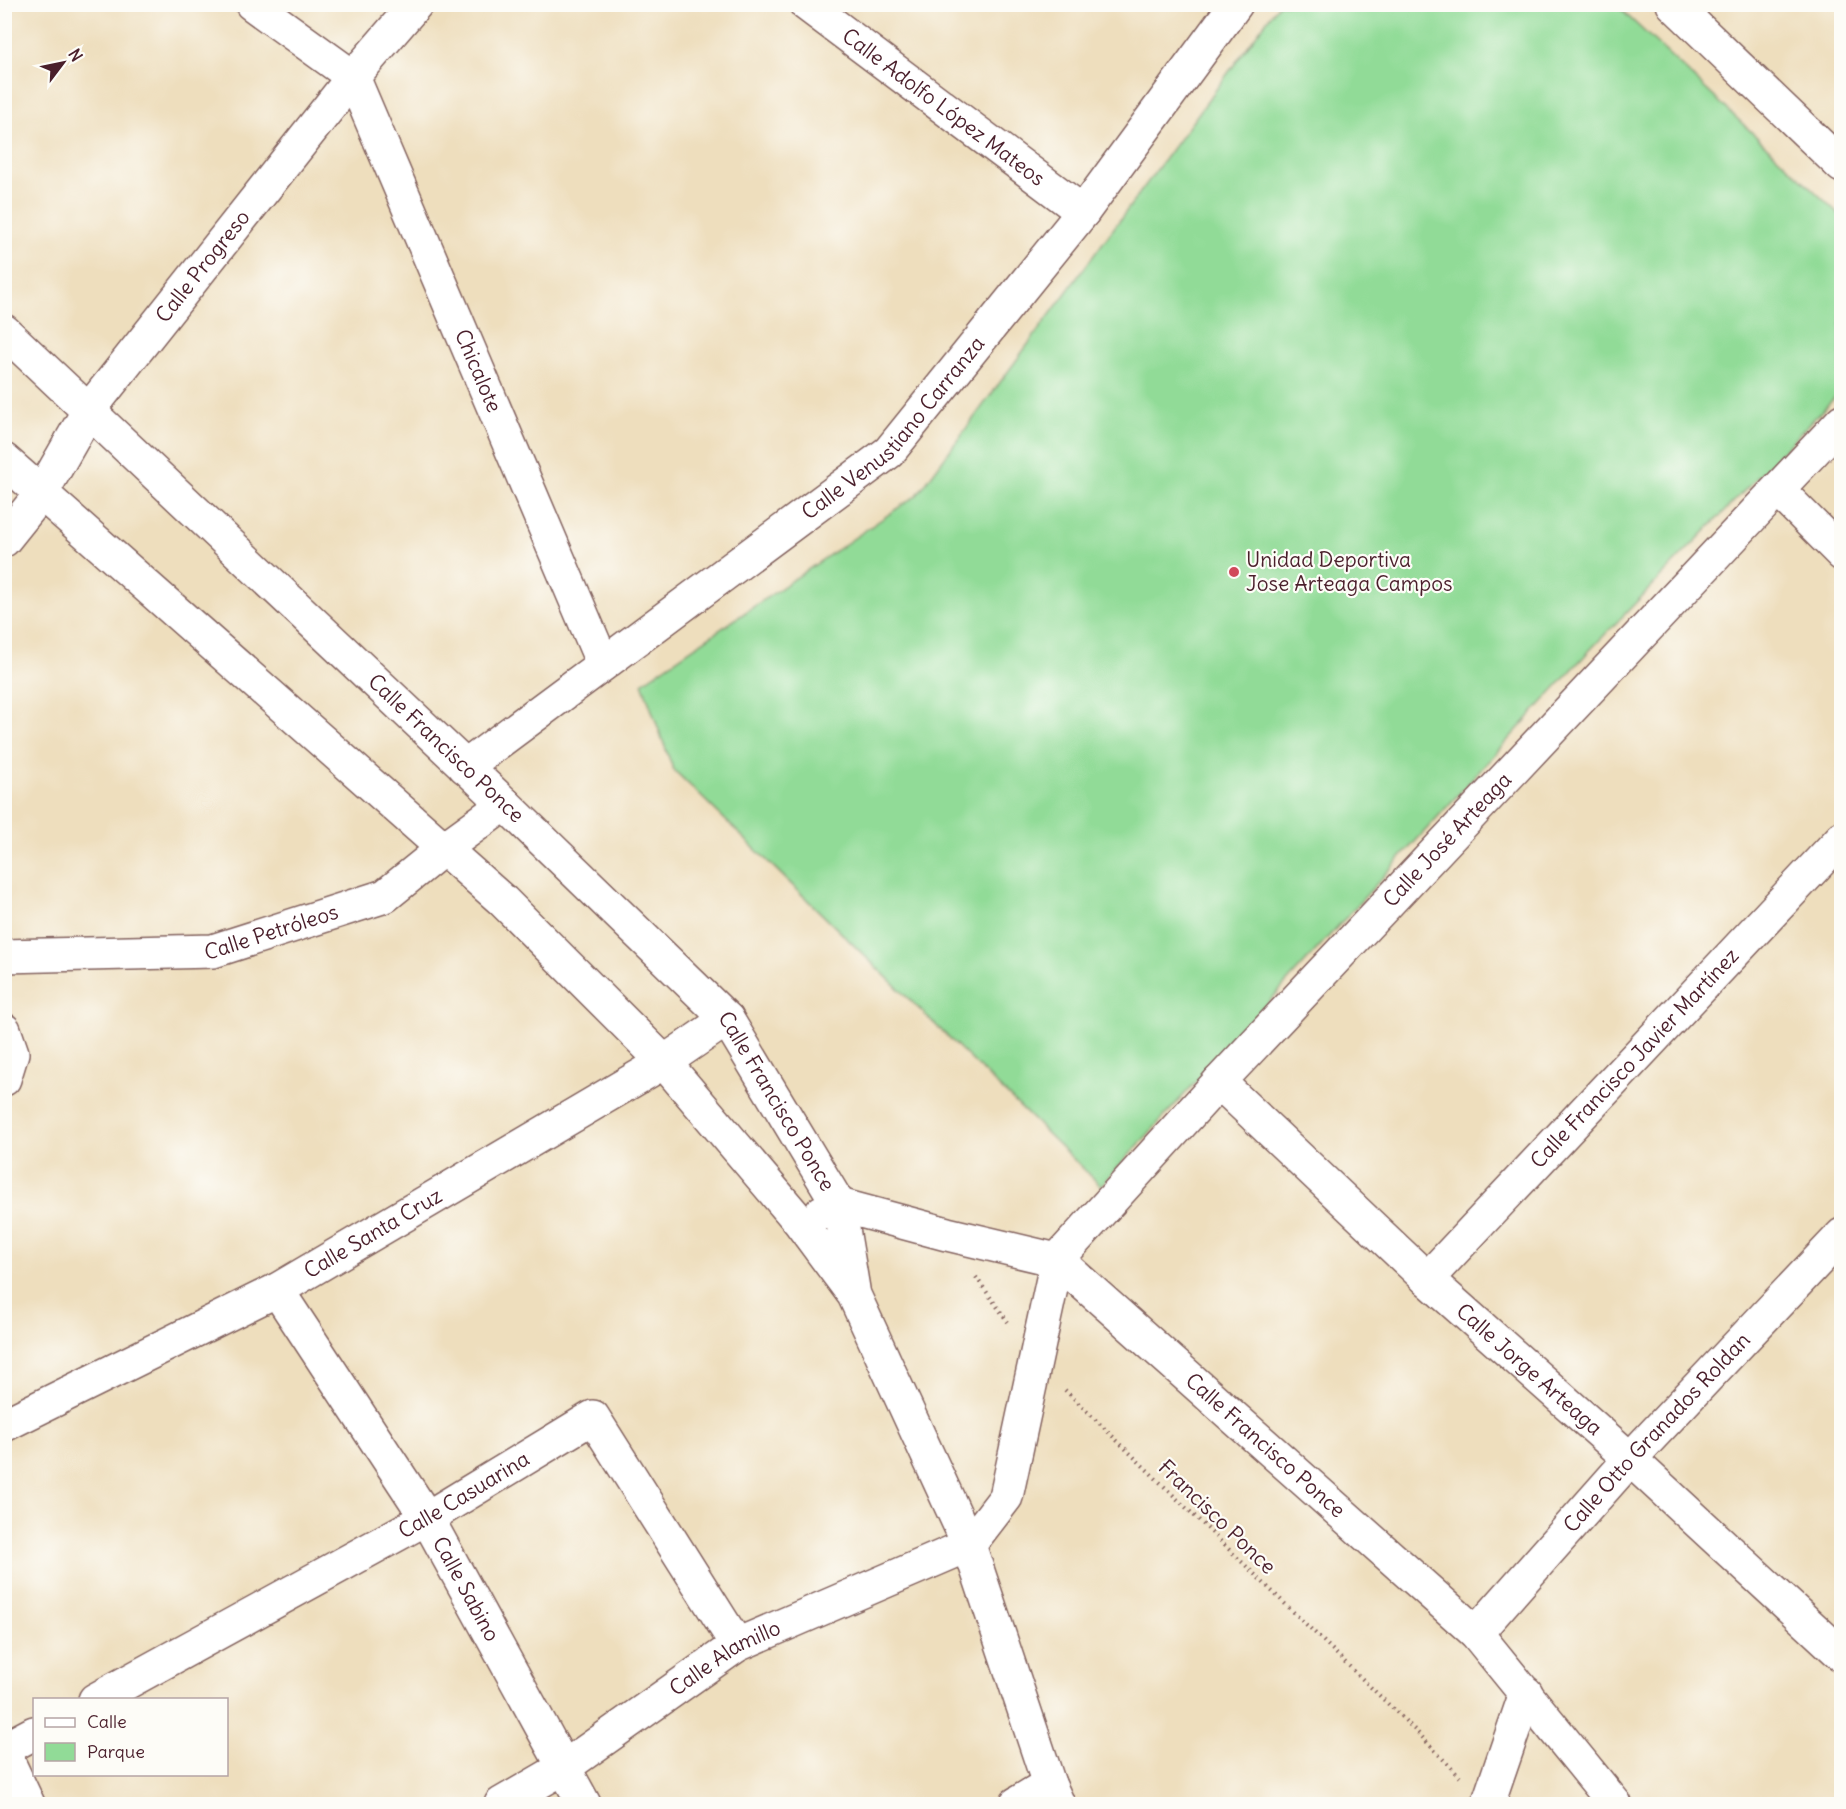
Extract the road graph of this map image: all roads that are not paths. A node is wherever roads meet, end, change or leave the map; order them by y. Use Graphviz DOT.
graph roads {
  1 [pos="252,4"];
  2 [pos="416,4"];
  3 [pos="806,4"];
  4 [pos="1236,4"];
  5 [pos="1672,4"];
  6 [pos="353,77"];
  7 [pos="1842,166"];
  8 [pos="1083,212"];
  9 [pos="4,330"];
  10 [pos="89,410"];
  11 [pos="1842,421"];
  12 [pos="4,460"];
  13 [pos="1778,490"];
  14 [pos="41,494"];
  15 [pos="4,540"];
  16 [pos="1842,554"];
  17 [pos="603,664"];
  18 [pos="465,767"];
  19 [pos="505,804"];
  20 [pos="1842,838"];
  21 [pos="443,849"];
  22 [pos="4,956"];
  23 [pos="727,1019"];
  24 [pos="4,1030"];
  25 [pos="664,1062"];
  26 [pos="4,1079"];
  27 [pos="1219,1082"];
  28 [pos="839,1205"];
  29 [pos="799,1221"];
  30 [pos="1842,1235"];
  31 [pos="1057,1260"];
  32 [pos="1427,1279"];
  33 [pos="276,1290"];
  34 [pos="854,1295"];
  35 [pos="4,1425"];
  36 [pos="1630,1459"];
  37 [pos="427,1518"];
  38 [pos="969,1545"];
  39 [pos="1476,1633"];
  40 [pos="736,1645"];
  41 [pos="1842,1654"];
  42 [pos="1526,1693"];
  43 [pos="99,1698"];
  44 [pos="33,1734"];
  45 [pos="4,1751"];
  46 [pos="563,1768"];
  47 [pos="1054,1794"];
  48 [pos="28,1804"];
  49 [pos="501,1804"];
  50 [pos="584,1804"];
  51 [pos="1016,1804"];
  52 [pos="1488,1804"];
  53 [pos="1615,1804"];
  1 -- 6 [label="street"];
  2 -- 6 [label="street, Calle Progreso"];
  3 -- 8 [label="street, Calle Adolfo López Mateos"];
  4 -- 8 [label="street, Calle Venustiano Carranza"];
  5 -- 7 [label="street"];
  6 -- 10 [label="street, Calle Progreso"];
  6 -- 17 [label="street, Chicalote"];
  8 -- 17 [label="street, Calle Venustiano Carranza"];
  9 -- 10 [label="street, Calle Francisco Ponce"];
  10 -- 14 [label="street, Calle Progreso"];
  10 -- 18 [label="street, Calle Francisco Ponce"];
  11 -- 13 [label="street, Calle José Arteaga"];
  12 -- 14 [label="street, Calle Francisco Ponce"];
  13 -- 16 [label="street"];
  13 -- 27 [label="street, Calle José Arteaga"];
  14 -- 15 [label="street, Calle Progreso"];
  14 -- 21 [label="street, Calle Francisco Ponce"];
  17 -- 18 [label="street, Calle Venustiano Carranza"];
  18 -- 19 [label="street, Calle Francisco Ponce"];
  19 -- 21 [label="street, Calle Petróleos"];
  19 -- 23 [label="street, Calle Francisco Ponce"];
  20 -- 32 [label="street, Calle Francisco Javier Martínez"];
  21 -- 22 [label="street, Calle Petróleos"];
  21 -- 25 [label="street, Calle Francisco Ponce"];
  23 -- 25 [label="street, Calle Santa Cruz"];
  23 -- 28 [label="street, Calle Francisco Ponce"];
  24 -- 26 [label="street"];
  25 -- 29 [label="street, Calle Francisco Ponce"];
  25 -- 33 [label="street, Calle Santa Cruz"];
  27 -- 31 [label="street, Calle José Arteaga"];
  27 -- 32 [label="street, Calle Jorge Arteaga"];
  28 -- 29 [label="street, Calle Francisco Ponce"];
  28 -- 31 [label="street, Calle Francisco Ponce"];
  28 -- 34 [label="street, Calle Francisco Ponce"];
  29 -- 34 [label="street, Calle Francisco Ponce"];
  30 -- 36 [label="street, Calle Otto Granados Roldan"];
  31 -- 38 [label="street"];
  31 -- 39 [label="street, Calle Francisco Ponce"];
  32 -- 36 [label="street, Calle Jorge Arteaga"];
  33 -- 35 [label="street, Calle Santa Cruz"];
  33 -- 37 [label="street, Calle Sabino"];
  34 -- 38 [label="street"];
  36 -- 39 [label="street, Calle Otto Granados Roldan"];
  36 -- 41 [label="street, Calle Jorge Arteaga"];
  37 -- 40 [label="street, Calle Casuarina"];
  37 -- 43 [label="street, Calle Casuarina"];
  37 -- 46 [label="street, Calle Sabino"];
  38 -- 40 [label="street, Calle Alamillo"];
  38 -- 47 [label="street"];
  39 -- 42 [label="street, Calle Francisco Ponce"];
  40 -- 46 [label="street, Calle Alamillo"];
  42 -- 52 [label="street"];
  42 -- 53 [label="street, Calle Francisco Ponce"];
  44 -- 45 [label="street"];
  45 -- 48 [label="street"];
  46 -- 49 [label="street, Calle Alamillo"];
  46 -- 50 [label="street, Calle Sabino"];
  47 -- 51 [label="street"];
}
